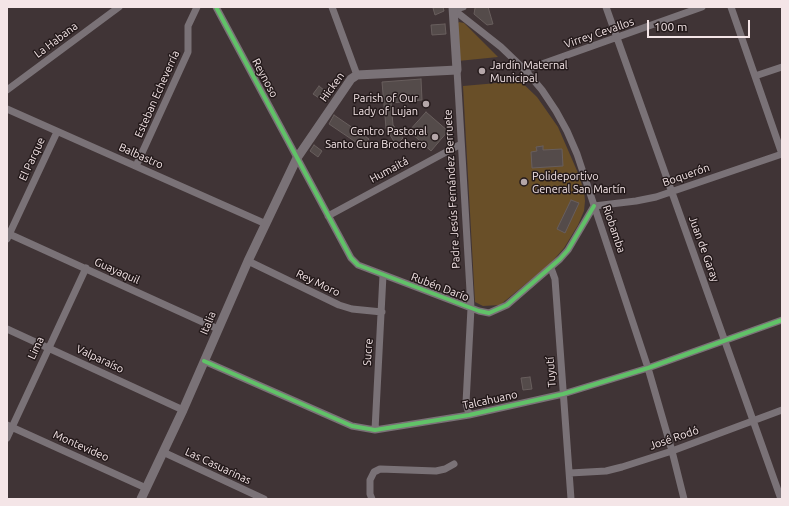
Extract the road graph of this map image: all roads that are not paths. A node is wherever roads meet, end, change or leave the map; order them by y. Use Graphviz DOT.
graph roads {
  1 [pos="119,7"];
  2 [pos="197,7"];
  3 [pos="216,7"];
  4 [pos="332,7"];
  5 [pos="606,7"];
  6 [pos="702,7"];
  7 [pos="731,7"];
  8 [pos="457,8"];
  9 [pos="618,38"];
  10 [pos="782,67"];
  11 [pos="457,70"];
  12 [pos="525,70"];
  13 [pos="357,75"];
  14 [pos="755,76"];
  15 [pos="7,90"];
  16 [pos="7,109"];
  17 [pos="57,132"];
  18 [pos="461,144"];
  19 [pos="782,154"];
  20 [pos="297,158"];
  21 [pos="136,166"];
  22 [pos="672,192"];
  23 [pos="594,206"];
  24 [pos="328,216"];
  25 [pos="266,224"];
  26 [pos="8,235"];
  27 [pos="248,262"];
  28 [pos="86,268"];
  29 [pos="551,268"];
  30 [pos="383,275"];
  31 [pos="470,308"];
  32 [pos="382,312"];
  33 [pos="782,320"];
  34 [pos="7,329"];
  35 [pos="218,329"];
  36 [pos="725,341"];
  37 [pos="49,347"];
  38 [pos="204,362"];
  39 [pos="648,368"];
  40 [pos="563,394"];
  41 [pos="183,410"];
  42 [pos="782,410"];
  43 [pos="469,415"];
  44 [pos="753,421"];
  45 [pos="10,426"];
  46 [pos="375,430"];
  47 [pos="7,438"];
  48 [pos="672,451"];
  49 [pos="163,452"];
  50 [pos="454,464"];
  51 [pos="570,473"];
  52 [pos="146,488"];
  53 [pos="141,499"];
  54 [pos="264,499"];
  55 [pos="372,499"];
  56 [pos="571,499"];
  57 [pos="684,499"];
  58 [pos="781,499"];
  1 -- 15 [label="street, La Habana"];
  2 -- 21 [label="street, Esteban Echeverría"];
  3 -- 20 [label="street, Reynoso"];
  4 -- 13 [label="street"];
  5 -- 9 [label="street, Juan de Garay"];
  6 -- 9 [label="street, Virrey Cevallos"];
  7 -- 14 [label="street"];
  8 -- 11 [label="street, Padre Jesús Fernández Berruete"];
  8 -- 12 [label="street, Riobamba"];
  9 -- 12 [label="street, Virrey Cevallos"];
  9 -- 22 [label="street, Juan de Garay"];
  10 -- 14 [label="street"];
  11 -- 13 [label="street, Hicken"];
  11 -- 18 [label="street, Padre Jesús Fernández Berruete"];
  12 -- 23 [label="street, Riobamba"];
  13 -- 20 [label="street, Hicken"];
  14 -- 19 [label="street"];
  16 -- 17 [label="street, Balbastro"];
  17 -- 21 [label="street, Balbastro"];
  17 -- 26 [label="street, El Parque"];
  18 -- 24 [label="street, Humaitá"];
  18 -- 31 [label="street, Padre Jesús Fernández Berruete"];
  19 -- 22 [label="street, Boquerón"];
  20 -- 24 [label="street, Rubén Darío"];
  20 -- 25 [label="street, Italia"];
  21 -- 25 [label="street, Balbastro"];
  22 -- 23 [label="street, Boquerón"];
  22 -- 36 [label="street, Juan de Garay"];
  23 -- 29 [label="street, Rubén Darío"];
  23 -- 39 [label="street, Riobamba"];
  24 -- 30 [label="street, Rubén Darío"];
  25 -- 27 [label="street, Italia"];
  26 -- 28 [label="street, Guayaquil"];
  27 -- 32 [label="street, Rey Moro"];
  27 -- 35 [label="street, Italia"];
  28 -- 35 [label="street, Guayaquil"];
  28 -- 37 [label="street, Lima"];
  29 -- 31 [label="street, Rubén Darío"];
  29 -- 40 [label="street, Tuyutí"];
  30 -- 31 [label="street, Rubén Darío"];
  30 -- 32 [label="street, Sucre"];
  31 -- 43 [label="street, Padre Jesús Fernández Berruete"];
  32 -- 46 [label="street, Sucre"];
  33 -- 36 [label="street, Talcahuano"];
  34 -- 37 [label="street, Valparaíso"];
  35 -- 38 [label="street, Italia"];
  36 -- 39 [label="street, Talcahuano"];
  36 -- 44 [label="street, Juan de Garay"];
  37 -- 41 [label="street, Valparaíso"];
  37 -- 45 [label="street, Lima"];
  38 -- 41 [label="street, Italia"];
  38 -- 46 [label="street, Talcahuano"];
  39 -- 40 [label="street, Talcahuano"];
  39 -- 48 [label="street, Riobamba"];
  40 -- 43 [label="street, Talcahuano"];
  40 -- 51 [label="street, Tuyutí"];
  41 -- 49 [label="street, Italia"];
  42 -- 44 [label="street, José Rodó"];
  43 -- 46 [label="street, Talcahuano"];
  44 -- 48 [label="street, José Rodó"];
  44 -- 58 [label="street, Juan de Garay"];
  45 -- 47 [label="street, Lima"];
  45 -- 52 [label="street, Montevideo"];
  48 -- 51 [label="street, José Rodó"];
  48 -- 57 [label="street, Riobamba"];
  49 -- 52 [label="street, Italia"];
  49 -- 54 [label="street, Las Casuarinas"];
  50 -- 55 [label="street"];
  51 -- 56 [label="street, Tuyutí"];
  52 -- 53 [label="street, Italia"];
}
